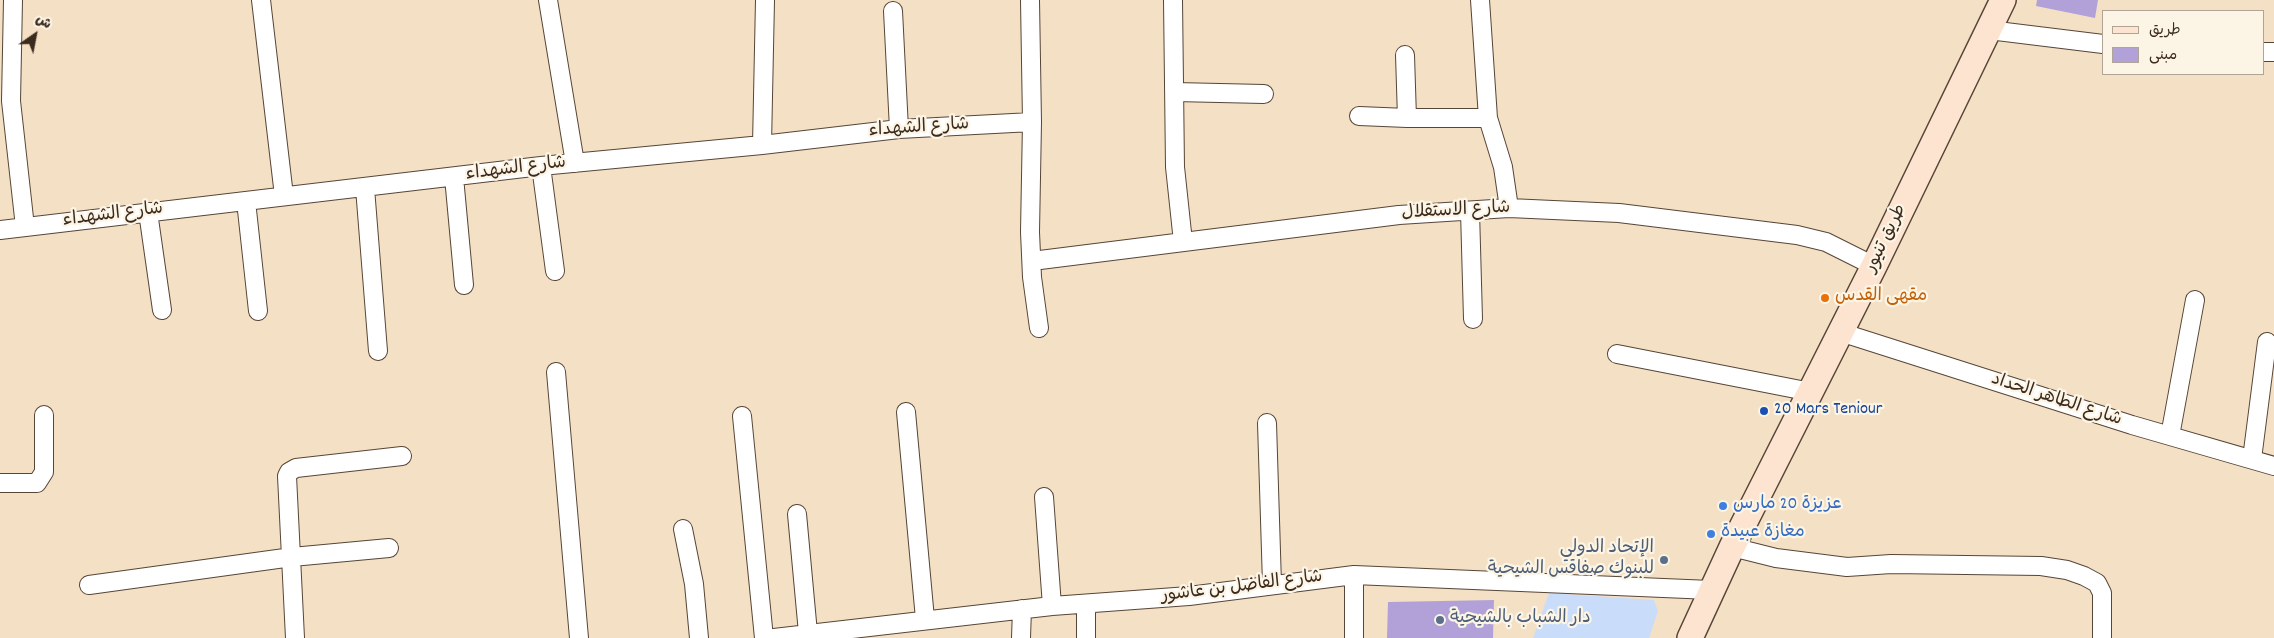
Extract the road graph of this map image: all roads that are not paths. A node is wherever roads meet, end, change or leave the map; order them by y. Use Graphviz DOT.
graph roads {
  1 [pos="13,0"];
  2 [pos="261,0"];
  3 [pos="548,0"];
  4 [pos="765,0"];
  5 [pos="1030,0"];
  6 [pos="1174,0"];
  7 [pos="1480,0"];
  8 [pos="2003,0"];
  9 [pos="893,11"];
  10 [pos="1989,30"];
  11 [pos="2102,44"];
  12 [pos="1405,55"];
  13 [pos="1175,92"];
  14 [pos="1264,94"];
  15 [pos="1359,116"];
  16 [pos="1407,118"];
  17 [pos="1488,118"];
  18 [pos="1032,122"];
  19 [pos="899,129"];
  20 [pos="762,146"];
  21 [pos="574,163"];
  22 [pos="541,166"];
  23 [pos="454,177"];
  24 [pos="365,188"];
  25 [pos="284,196"];
  26 [pos="246,201"];
  27 [pos="1509,208"];
  28 [pos="1470,211"];
  29 [pos="148,212"];
  30 [pos="24,227"];
  31 [pos="0,230"];
  32 [pos="1183,242"];
  33 [pos="1032,261"];
  34 [pos="1874,266"];
  35 [pos="555,271"];
  36 [pos="464,285"];
  37 [pos="2194,300"];
  38 [pos="162,310"];
  39 [pos="258,311"];
  40 [pos="1472,320"];
  41 [pos="1039,328"];
  42 [pos="1840,332"];
  43 [pos="2267,342"];
  44 [pos="378,351"];
  45 [pos="1617,354"];
  46 [pos="556,372"];
  47 [pos="1810,392"];
  48 [pos="906,412"];
  49 [pos="44,414"];
  50 [pos="742,416"];
  51 [pos="1267,423"];
  52 [pos="2170,436"];
  53 [pos="402,456"];
  54 [pos="2252,459"];
  55 [pos="2274,466"];
  56 [pos="0,484"];
  57 [pos="1044,497"];
  58 [pos="797,514"];
  59 [pos="683,529"];
  60 [pos="1732,546"];
  61 [pos="390,548"];
  62 [pos="292,557"];
  63 [pos="1354,575"];
  64 [pos="1272,584"];
  65 [pos="89,585"];
  66 [pos="1711,590"];
  67 [pos="1086,604"];
  68 [pos="1052,606"];
  69 [pos="1022,609"];
  70 [pos="925,619"];
  71 [pos="808,632"];
  72 [pos="295,638"];
  73 [pos="579,638"];
  74 [pos="698,638"];
  75 [pos="764,638"];
  76 [pos="780,638"];
  77 [pos="1021,638"];
  78 [pos="1086,638"];
  79 [pos="1354,638"];
  80 [pos="1690,638"];
  81 [pos="2102,638"];
  1 -- 30 [label="street"];
  2 -- 25 [label="street"];
  3 -- 21 [label="street"];
  4 -- 20 [label="street"];
  5 -- 18 [label="street"];
  6 -- 13 [label="street"];
  7 -- 17 [label="street"];
  8 -- 10 [label="main road, طريق تنيور"];
  9 -- 19 [label="street"];
  10 -- 11 [label="street"];
  10 -- 34 [label="main road, طريق تنيور"];
  12 -- 16 [label="street"];
  13 -- 14 [label="street"];
  13 -- 32 [label="street"];
  15 -- 16 [label="street"];
  16 -- 17 [label="street"];
  17 -- 27 [label="street"];
  18 -- 19 [label="street, شارع الشهداء"];
  18 -- 33 [label="street"];
  19 -- 20 [label="street, شارع الشهداء"];
  20 -- 21 [label="street, شارع الشهداء"];
  21 -- 22 [label="street, شارع الشهداء"];
  22 -- 23 [label="street, شارع الشهداء"];
  22 -- 35 [label="street"];
  23 -- 24 [label="street, شارع الشهداء"];
  23 -- 36 [label="street"];
  24 -- 25 [label="street, شارع الشهداء"];
  24 -- 44 [label="street"];
  25 -- 26 [label="street, شارع الشهداء"];
  26 -- 29 [label="street, شارع الشهداء"];
  26 -- 39 [label="street"];
  27 -- 28 [label="street, شارع الاستقلال"];
  27 -- 34 [label="street, شارع الاستقلال"];
  28 -- 32 [label="street, شارع الاستقلال"];
  28 -- 40 [label="street"];
  29 -- 30 [label="street, شارع الشهداء"];
  29 -- 38 [label="street"];
  30 -- 31 [label="street, شارع الشهداء"];
  32 -- 33 [label="street, شارع الاستقلال"];
  33 -- 41 [label="street"];
  34 -- 42 [label="main road, طريق تنيور"];
  37 -- 52 [label="street"];
  42 -- 47 [label="main road, طريق تنيور"];
  42 -- 52 [label="street, شارع الطاهر الحداد"];
  43 -- 54 [label="street"];
  45 -- 47 [label="street"];
  46 -- 73 [label="street"];
  47 -- 60 [label="main road, طريق تنيور"];
  48 -- 70 [label="street"];
  49 -- 56 [label="street"];
  50 -- 75 [label="street"];
  51 -- 64 [label="street"];
  52 -- 54 [label="street, شارع الطاهر الحداد"];
  53 -- 62 [label="street"];
  54 -- 55 [label="street, شارع الطاهر الحداد"];
  57 -- 68 [label="street"];
  58 -- 71 [label="street"];
  59 -- 74 [label="street"];
  60 -- 66 [label="main road, طريق تنيور"];
  60 -- 81 [label="street"];
  61 -- 62 [label="street"];
  62 -- 65 [label="street"];
  62 -- 72 [label="street"];
  63 -- 64 [label="street, شارع الفاضل بن عاشور"];
  63 -- 66 [label="street, شارع الفاضل بن عاشور"];
  63 -- 79 [label="street"];
  64 -- 67 [label="street, شارع الفاضل بن عاشور"];
  66 -- 80 [label="main road, طريق تنيور"];
  67 -- 68 [label="street, شارع الفاضل بن عاشور"];
  67 -- 78 [label="street"];
  68 -- 69 [label="street, شارع الفاضل بن عاشور"];
  69 -- 70 [label="street, شارع الفاضل بن عاشور"];
  69 -- 77 [label="street"];
  70 -- 71 [label="street, شارع الفاضل بن عاشور"];
  71 -- 76 [label="street, شارع الفاضل بن عاشور"];
}
